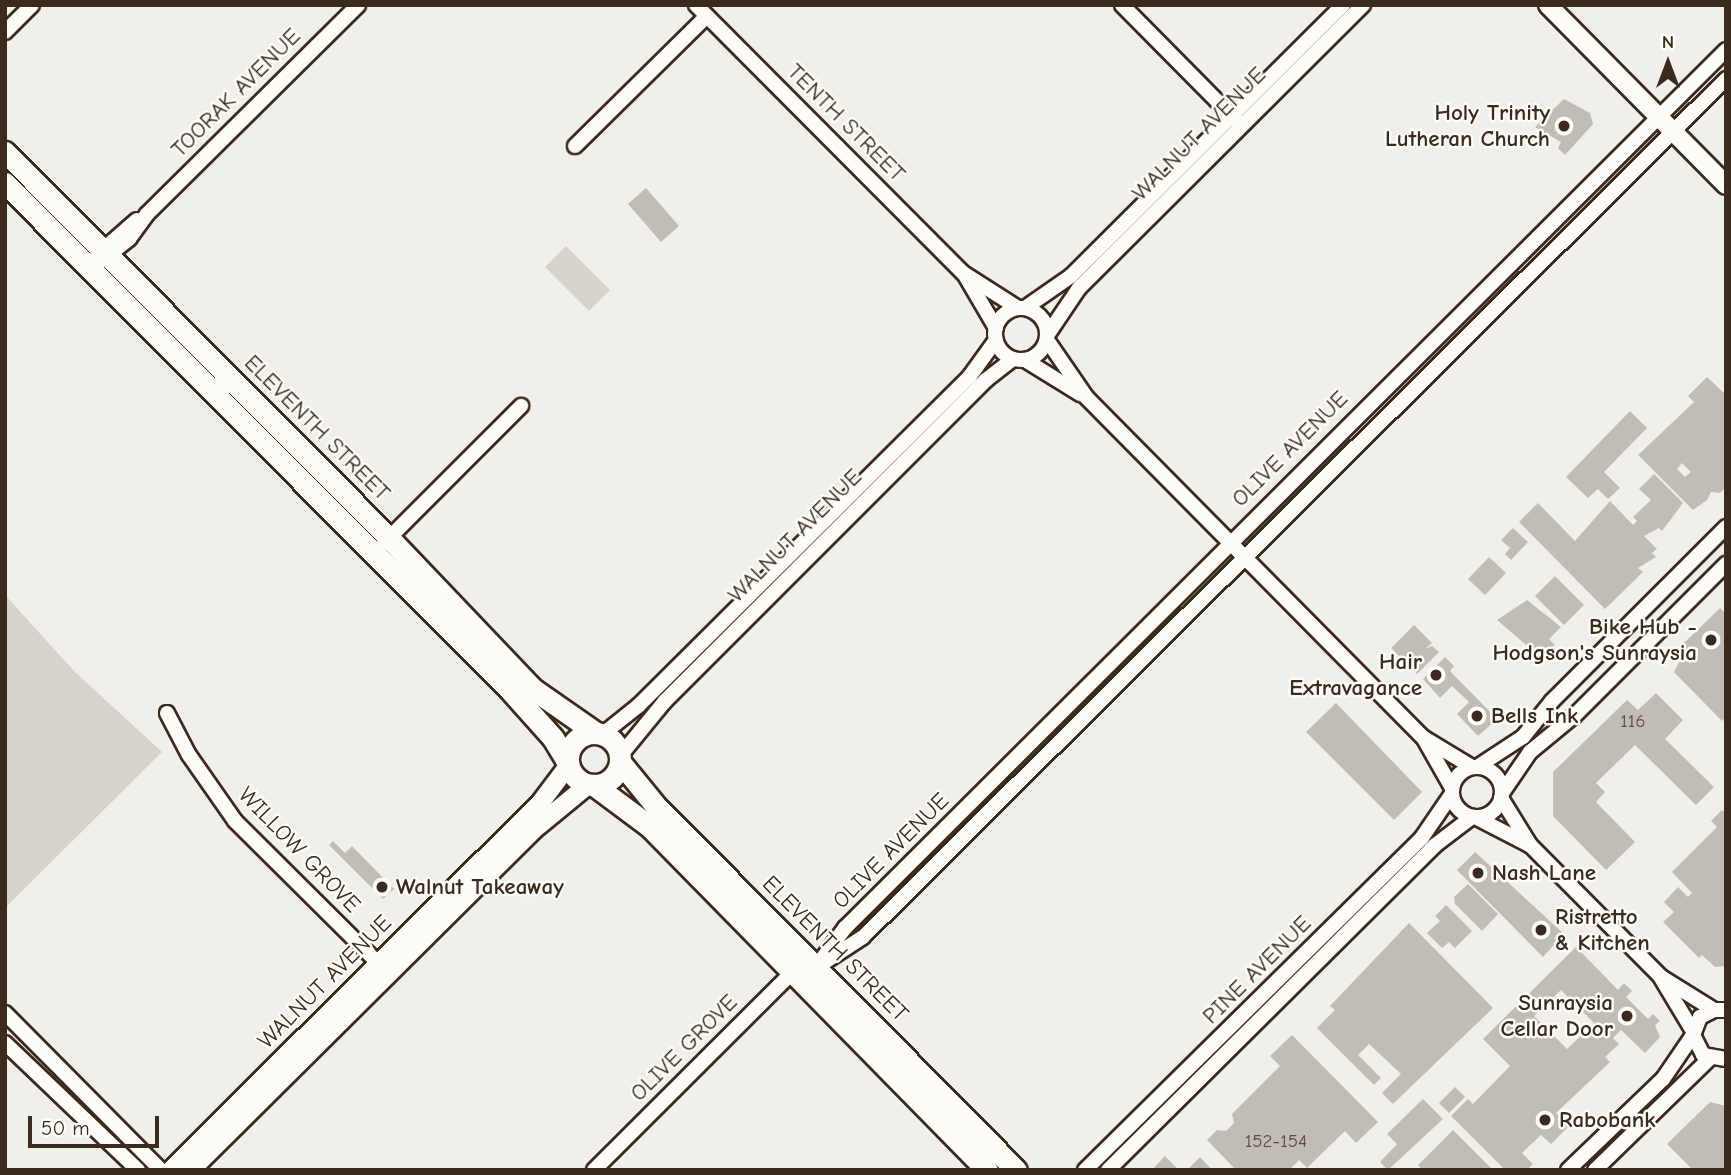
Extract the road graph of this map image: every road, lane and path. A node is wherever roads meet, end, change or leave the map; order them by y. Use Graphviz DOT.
graph roads {
  1 [pos="32,5"];
  2 [pos="358,5"];
  3 [pos="696,5"];
  4 [pos="1122,5"];
  5 [pos="1343,5"];
  6 [pos="1363,5"];
  7 [pos="1548,5"];
  8 [pos="707,16"];
  9 [pos="5,32"];
  10 [pos="1726,50"];
  11 [pos="1726,79"];
  12 [pos="1659,118"];
  13 [pos="1237,121"];
  14 [pos="1674,132"];
  15 [pos="575,146"];
  16 [pos="5,152"];
  17 [pos="5,183"];
  18 [pos="1726,185"];
  19 [pos="106,252"];
  20 [pos="90,267"];
  21 [pos="963,273"];
  22 [pos="1022,308"];
  23 [pos="996,334"];
  24 [pos="1047,337"];
  25 [pos="1019,360"];
  26 [pos="1087,398"];
  27 [pos="521,406"];
  28 [pos="1726,527"];
  29 [pos="389,538"];
  30 [pos="1230,542"];
  31 [pos="373,554"];
  32 [pos="1245,558"];
  33 [pos="1726,564"];
  34 [pos="167,713"];
  35 [pos="600,734"];
  36 [pos="1423,737"];
  37 [pos="620,759"];
  38 [pos="568,763"];
  39 [pos="1474,767"];
  40 [pos="591,785"];
  41 [pos="1451,792"];
  42 [pos="1502,795"];
  43 [pos="1474,817"];
  44 [pos="1530,845"];
  45 [pos="805,966"];
  46 [pos="384,969"];
  47 [pos="1661,977"];
  48 [pos="1721,1008"];
  49 [pos="5,1013"];
  50 [pos="1693,1033"];
  51 [pos="5,1043"];
  52 [pos="1722,1059"];
  53 [pos="980,1161"];
  54 [pos="138,1170"];
  55 [pos="161,1170"];
  56 [pos="171,1170"];
  57 [pos="191,1170"];
  58 [pos="594,1170"];
  59 [pos="1016,1170"];
  60 [pos="1085,1170"];
  61 [pos="1108,1170"];
  62 [pos="1568,1170"];
  63 [pos="1595,1170"];
  1 -- 9 [label="street"];
  2 -- 19 [label="street, TOORAK AVENUE"];
  3 -- 8 [label="street, TENTH STREET"];
  4 -- 13 [label="street"];
  5 -- 13 [label="street, WALNUT AVENUE"];
  6 -- 13 [label="street, WALNUT AVENUE"];
  7 -- 12 [label="street"];
  8 -- 15 [label="street"];
  8 -- 21 [label="street, TENTH STREET"];
  10 -- 12 [label="street, OLIVE AVENUE"];
  11 -- 14 [label="street, OLIVE AVENUE"];
  12 -- 14 [label="street"];
  12 -- 30 [label="street, OLIVE AVENUE"];
  13 -- 22 [label="street, WALNUT AVENUE"];
  13 -- 24 [label="street, WALNUT AVENUE"];
  14 -- 18 [label="street"];
  14 -- 32 [label="street, OLIVE AVENUE"];
  16 -- 19 [label="main road, ELEVENTH STREET"];
  17 -- 20 [label="main road, ELEVENTH STREET"];
  19 -- 20 [label="street, TOORAK AVENUE"];
  19 -- 29 [label="main road, ELEVENTH STREET"];
  20 -- 31 [label="main road, ELEVENTH STREET"];
  21 -- 22 [label="street, TENTH STREET"];
  21 -- 23 [label="street, TENTH STREET"];
  22 -- 23 [label="street"];
  22 -- 24 [label="street"];
  23 -- 25 [label="street"];
  23 -- 35 [label="street, WALNUT AVENUE"];
  24 -- 25 [label="street"];
  24 -- 26 [label="street"];
  25 -- 26 [label="street"];
  25 -- 37 [label="street, WALNUT AVENUE"];
  26 -- 30 [label="street"];
  27 -- 29 [label="street"];
  28 -- 39 [label="street"];
  29 -- 31 [label="street"];
  29 -- 35 [label="main road, ELEVENTH STREET"];
  30 -- 32 [label="street"];
  30 -- 45 [label="street, OLIVE AVENUE"];
  31 -- 38 [label="main road, ELEVENTH STREET"];
  32 -- 36 [label="street"];
  32 -- 45 [label="street, OLIVE AVENUE"];
  33 -- 42 [label="street"];
  34 -- 46 [label="street, WILLOW GROVE"];
  35 -- 37 [label="main road"];
  35 -- 38 [label="main road"];
  36 -- 39 [label="street"];
  36 -- 41 [label="street"];
  37 -- 40 [label="main road"];
  37 -- 45 [label="main road, ELEVENTH STREET"];
  38 -- 40 [label="main road"];
  38 -- 46 [label="street, WALNUT AVENUE"];
  39 -- 41 [label="street"];
  39 -- 42 [label="street"];
  40 -- 45 [label="main road, ELEVENTH STREET"];
  40 -- 46 [label="street, WALNUT AVENUE"];
  41 -- 43 [label="street"];
  41 -- 60 [label="street, PINE AVENUE"];
  42 -- 43 [label="street"];
  42 -- 44 [label="street"];
  43 -- 44 [label="street"];
  43 -- 61 [label="street, PINE AVENUE"];
  44 -- 47 [label="street"];
  45 -- 53 [label="main road, ELEVENTH STREET"];
  45 -- 58 [label="street, OLIVE GROVE"];
  46 -- 56 [label="street, WALNUT AVENUE"];
  46 -- 57 [label="street, WALNUT AVENUE"];
  47 -- 48 [label="street"];
  47 -- 50 [label="street"];
  48 -- 50 [label="street"];
  49 -- 55 [label="street"];
  50 -- 52 [label="street"];
  50 -- 62 [label="street"];
  51 -- 54 [label="street"];
  52 -- 63 [label="street"];
  53 -- 59 [label="main road, ELEVENTH STREET"];
}
